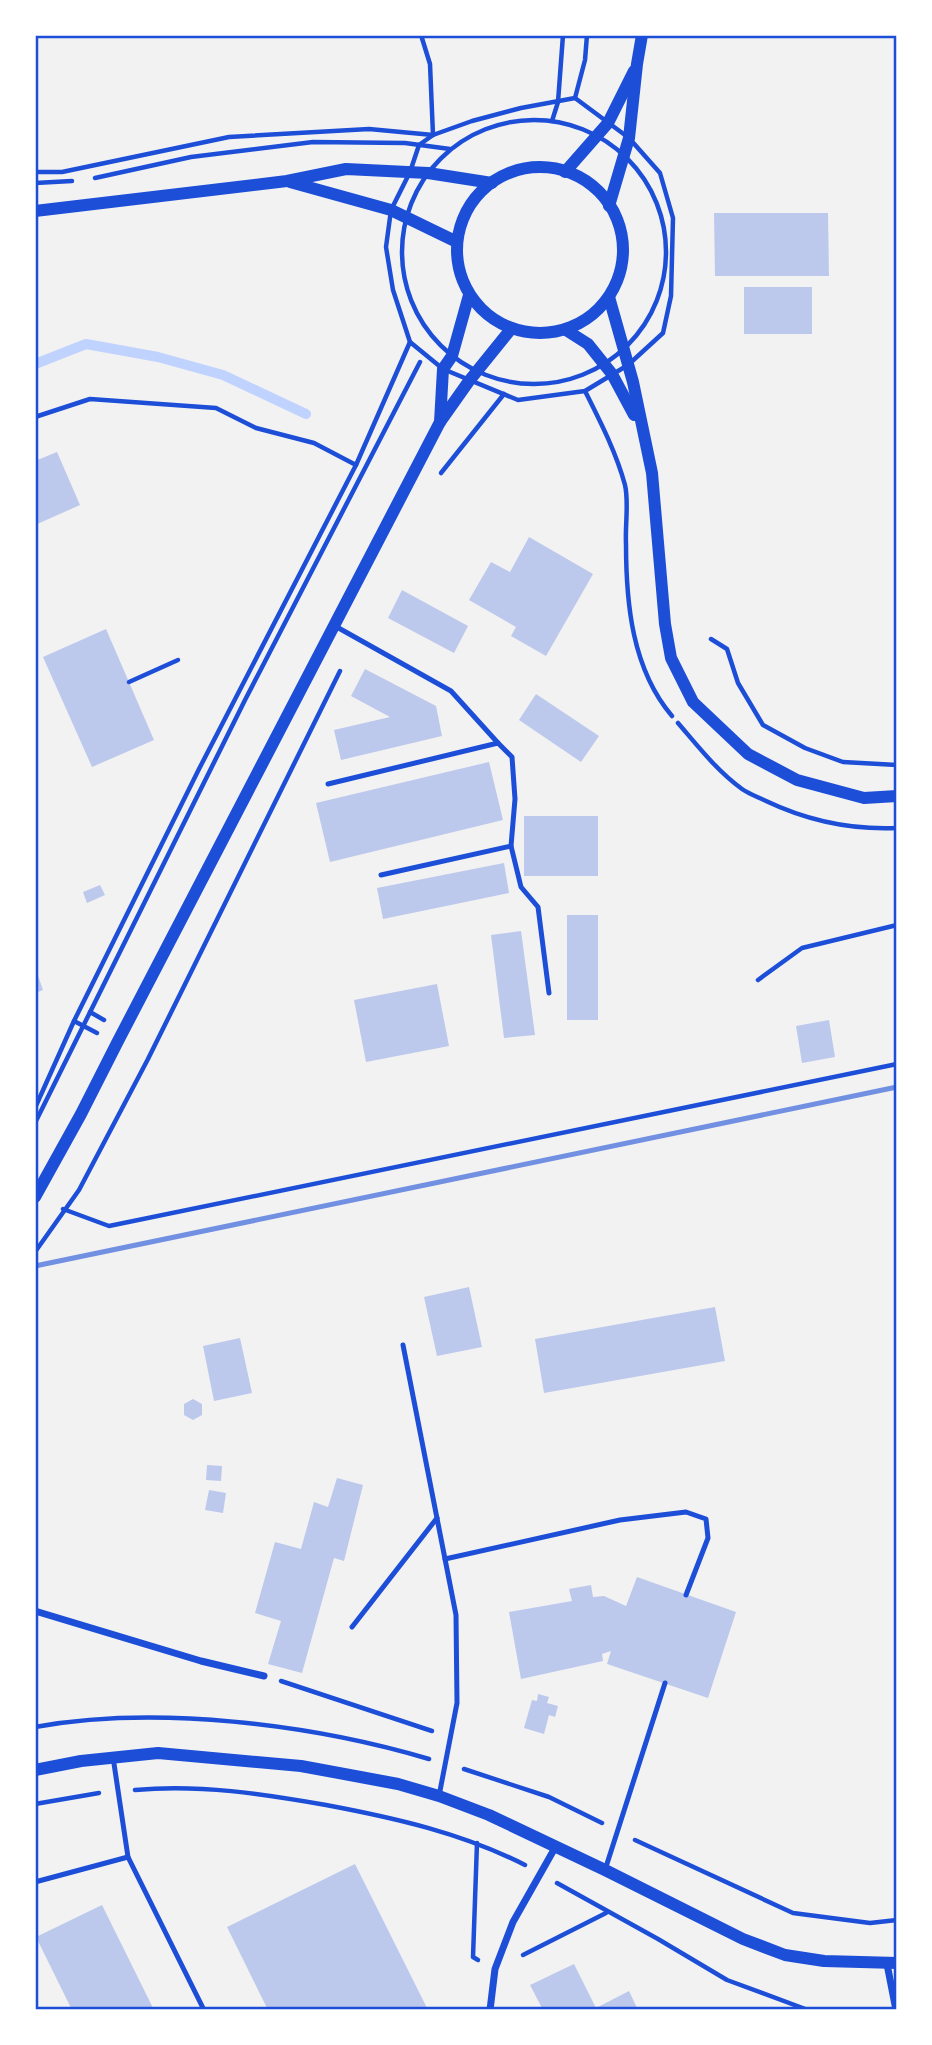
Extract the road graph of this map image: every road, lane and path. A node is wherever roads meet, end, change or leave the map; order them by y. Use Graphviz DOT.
graph roads {
  1 [pos="421,35"];
  2 [pos="563,35"];
  3 [pos="587,35"];
  4 [pos="642,35"];
  5 [pos="637,64"];
  6 [pos="575,98"];
  7 [pos="558,102"];
  8 [pos="552,121"];
  9 [pos="608,123"];
  10 [pos="433,135"];
  11 [pos="596,135"];
  12 [pos="629,138"];
  13 [pos="451,149"];
  14 [pos="624,156"];
  15 [pos="35,172"];
  16 [pos="565,172"];
  17 [pos="428,173"];
  18 [pos="88,180"];
  19 [pos="75,181"];
  20 [pos="286,181"];
  21 [pos="35,183"];
  22 [pos="492,183"];
  23 [pos="610,206"];
  24 [pos="35,211"];
  25 [pos="406,218"];
  26 [pos="457,242"];
  27 [pos="469,295"];
  28 [pos="609,297"];
  29 [pos="511,329"];
  30 [pos="566,330"];
  31 [pos="432,336"];
  32 [pos="622,351"];
  33 [pos="424,354"];
  34 [pos="452,356"];
  35 [pos="628,365"];
  36 [pos="443,369"];
  37 [pos="608,369"];
  38 [pos="474,376"];
  39 [pos="504,394"];
  40 [pos="35,417"];
  41 [pos="440,422"];
  42 [pos="644,438"];
  43 [pos="356,464"];
  44 [pos="438,478"];
  45 [pos="335,626"];
  46 [pos="355,639"];
  47 [pos="710,639"];
  48 [pos="178,660"];
  49 [pos="129,682"];
  50 [pos="498,743"];
  51 [pos="897,765"];
  52 [pos="328,783"];
  53 [pos="897,796"];
  54 [pos="511,846"];
  55 [pos="381,875"];
  56 [pos="897,925"];
  57 [pos="758,980"];
  58 [pos="549,993"];
  59 [pos="897,1064"];
  60 [pos="35,1108"];
  61 [pos="35,1123"];
  62 [pos="35,1197"];
  63 [pos="63,1209"];
  64 [pos="35,1252"];
  65 [pos="403,1345"];
  66 [pos="438,1518"];
  67 [pos="445,1559"];
  68 [pos="686,1595"];
  69 [pos="35,1611"];
  70 [pos="352,1627"];
  71 [pos="264,1675"];
  72 [pos="665,1683"];
  73 [pos="450,1737"];
  74 [pos="113,1757"];
  75 [pos="35,1770"];
  76 [pos="118,1791"];
  77 [pos="439,1796"];
  78 [pos="35,1804"];
  79 [pos="477,1843"];
  80 [pos="556,1846"];
  81 [pos="128,1857"];
  82 [pos="605,1870"];
  83 [pos="542,1873"];
  84 [pos="35,1882"];
  85 [pos="607,1912"];
  86 [pos="892,1964"];
  87 [pos="495,1969"];
  88 [pos="204,2010"];
  89 [pos="490,2010"];
  90 [pos="808,2010"];
  91 [pos="896,2010"];
  1 -- 10 [label="path"];
  2 -- 7 [label="path"];
  3 -- 6 [label="path"];
  4 -- 5 [label="street"];
  5 -- 9 [label="street"];
  5 -- 12 [label="street"];
  6 -- 7 [label="path"];
  6 -- 9 [label="path"];
  7 -- 8 [label="path"];
  7 -- 10 [label="path"];
  8 -- 11 [label="path"];
  8 -- 13 [label="path"];
  9 -- 11 [label="street"];
  9 -- 12 [label="path"];
  10 -- 15 [label="path"];
  11 -- 14 [label="path"];
  11 -- 16 [label="street"];
  12 -- 14 [label="street"];
  12 -- 35 [label="path"];
  13 -- 17 [label="path"];
  13 -- 18 [label="path"];
  14 -- 23 [label="street"];
  14 -- 32 [label="path"];
  16 -- 22 [label="street"];
  16 -- 23 [label="street"];
  17 -- 20 [label="street"];
  17 -- 22 [label="street"];
  17 -- 25 [label="path"];
  19 -- 21 [label="path"];
  20 -- 24 [label="street"];
  20 -- 25 [label="street"];
  22 -- 26 [label="street"];
  23 -- 28 [label="street"];
  25 -- 26 [label="street"];
  25 -- 31 [label="path"];
  26 -- 27 [label="street"];
  27 -- 29 [label="street"];
  27 -- 34 [label="street"];
  28 -- 30 [label="street"];
  28 -- 32 [label="street"];
  29 -- 30 [label="street"];
  29 -- 38 [label="street"];
  30 -- 37 [label="street"];
  31 -- 33 [label="path"];
  31 -- 34 [label="path"];
  32 -- 35 [label="street"];
  32 -- 37 [label="path"];
  33 -- 36 [label="path"];
  33 -- 43 [label="path"];
  33 -- 61 [label="path"];
  34 -- 36 [label="street"];
  34 -- 38 [label="path"];
  35 -- 37 [label="path"];
  35 -- 42 [label="street"];
  36 -- 38 [label="path"];
  36 -- 41 [label="street"];
  37 -- 38 [label="path"];
  37 -- 39 [label="path"];
  37 -- 42 [label="street"];
  38 -- 39 [label="path"];
  38 -- 41 [label="street"];
  39 -- 44 [label="path"];
  40 -- 43 [label="path"];
  41 -- 45 [label="street"];
  42 -- 53 [label="street"];
  43 -- 60 [label="path"];
  45 -- 46 [label="lane"];
  45 -- 62 [label="street"];
  46 -- 50 [label="lane"];
  46 -- 63 [label="path"];
  47 -- 51 [label="path"];
  48 -- 49 [label="path"];
  50 -- 52 [label="lane"];
  50 -- 54 [label="lane"];
  54 -- 55 [label="lane"];
  54 -- 58 [label="lane"];
  56 -- 57 [label="path"];
  59 -- 63 [label="path"];
  63 -- 64 [label="path"];
  65 -- 66 [label="lane"];
  66 -- 67 [label="lane"];
  66 -- 70 [label="lane"];
  67 -- 68 [label="lane"];
  67 -- 73 [label="lane"];
  69 -- 71 [label="street"];
  71 -- 73 [label="path"];
  72 -- 82 [label="lane"];
  73 -- 77 [label="lane"];
  74 -- 75 [label="street"];
  74 -- 76 [label="lane"];
  74 -- 77 [label="street"];
  76 -- 78 [label="path"];
  76 -- 79 [label="path"];
  76 -- 81 [label="lane"];
  77 -- 80 [label="street"];
  79 -- 83 [label="path"];
  79 -- 87 [label="path"];
  80 -- 82 [label="street"];
  80 -- 83 [label="street"];
  81 -- 84 [label="lane"];
  81 -- 88 [label="lane"];
  82 -- 86 [label="street"];
  83 -- 85 [label="path"];
  83 -- 87 [label="street"];
  85 -- 87 [label="path"];
  85 -- 90 [label="path"];
  86 -- 91 [label="street"];
  87 -- 89 [label="street"];
}
